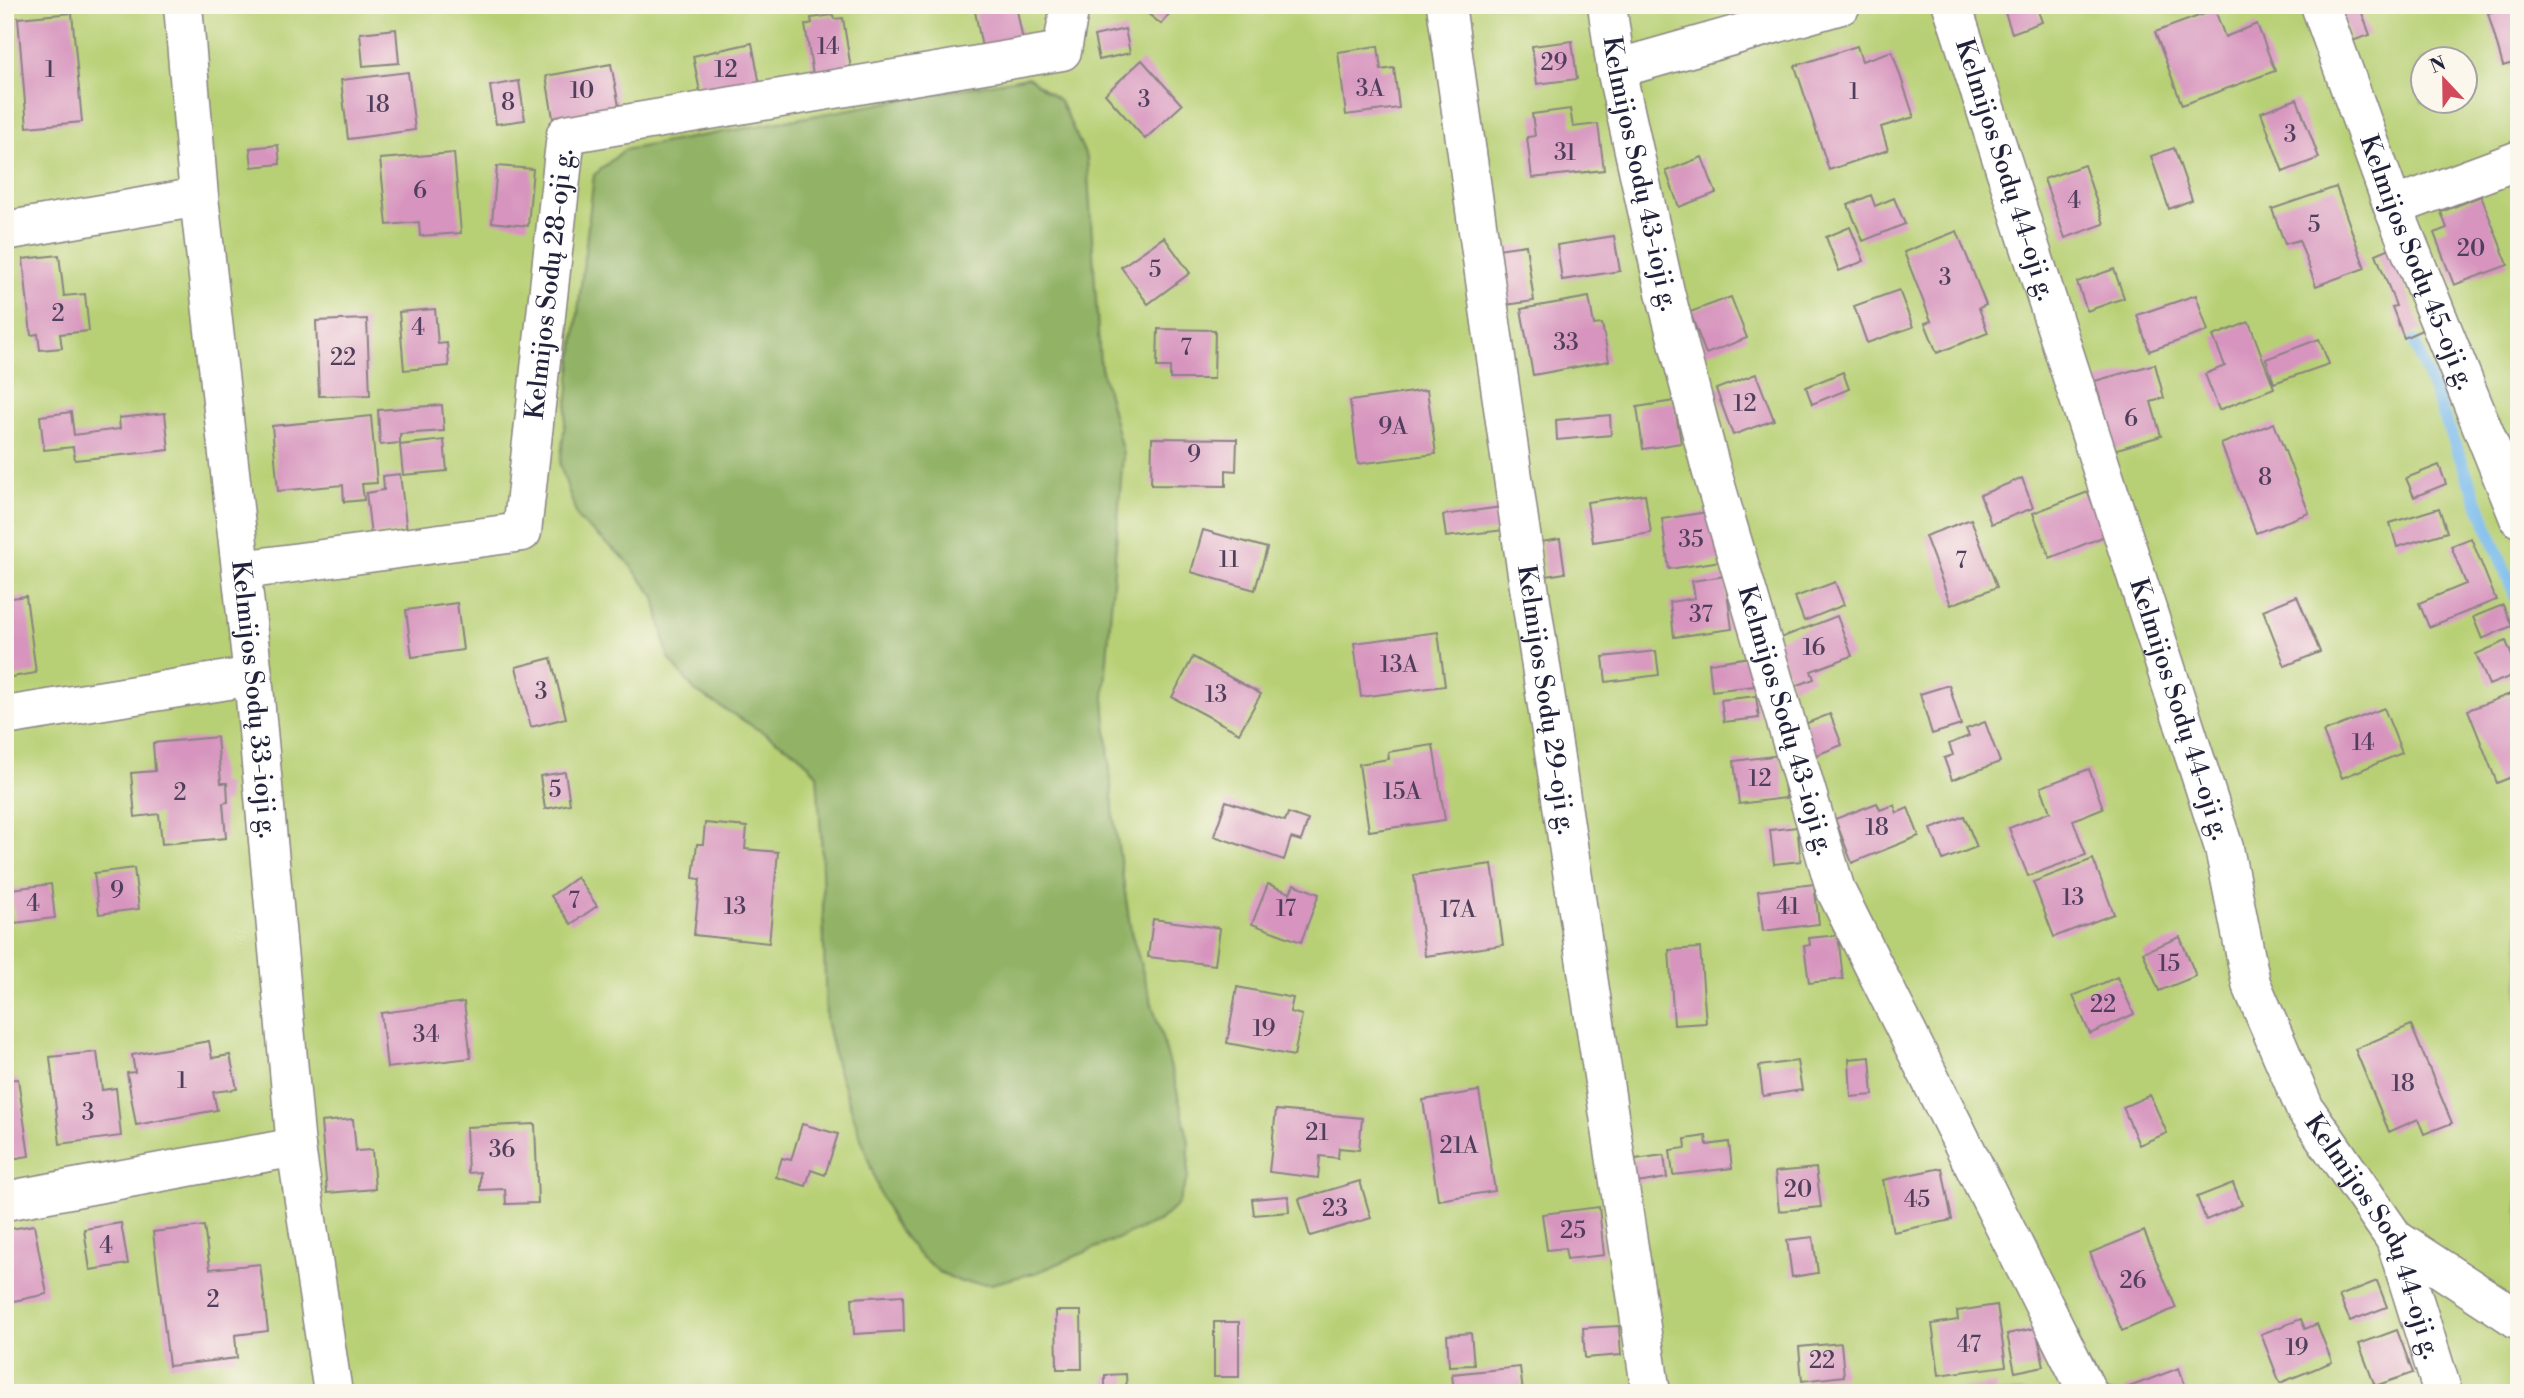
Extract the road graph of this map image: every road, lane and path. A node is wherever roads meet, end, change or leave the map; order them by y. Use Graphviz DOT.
graph roads {
  1 [pos="183,5"];
  2 [pos="1070,5"];
  3 [pos="1446,5"];
  4 [pos="1607,5"];
  5 [pos="1841,5"];
  6 [pos="1952,5"];
  7 [pos="2320,5"];
  8 [pos="1616,69"];
  9 [pos="2519,160"];
  10 [pos="200,197"];
  11 [pos="2393,207"];
  12 [pos="5,231"];
  13 [pos="2519,518"];
  14 [pos="242,570"];
  15 [pos="253,676"];
  16 [pos="5,716"];
  17 [pos="296,1147"];
  18 [pos="5,1201"];
  19 [pos="2395,1240"];
  20 [pos="2519,1320"];
  21 [pos="333,1393"];
  22 [pos="1651,1393"];
  23 [pos="2088,1393"];
  24 [pos="2443,1393"];
  1 -- 10 [label="street, Kelmijos Sodų 33-ioji g."];
  2 -- 14 [label="street, Kelmijos Sodų 28-oji g."];
  3 -- 22 [label="street, Kelmijos Sodų 29-oji g."];
  4 -- 8 [label="street, Kelmijos Sodų 43-ioji g."];
  5 -- 8 [label="street"];
  6 -- 19 [label="street, Kelmijos Sodų 44-oji g."];
  7 -- 11 [label="street, Kelmijos Sodų 45-oji g."];
  8 -- 23 [label="street, Kelmijos Sodų 43-ioji g."];
  9 -- 11 [label="street"];
  10 -- 12 [label="street"];
  10 -- 14 [label="street, Kelmijos Sodų 33-ioji g."];
  11 -- 13 [label="street, Kelmijos Sodų 45-oji g."];
  14 -- 15 [label="street, Kelmijos Sodų 33-ioji g."];
  15 -- 16 [label="street"];
  15 -- 17 [label="street, Kelmijos Sodų 33-ioji g."];
  17 -- 18 [label="street"];
  17 -- 21 [label="street, Kelmijos Sodų 33-ioji g."];
  19 -- 20 [label="street"];
  19 -- 24 [label="street, Kelmijos Sodų 44-oji g."];
}
